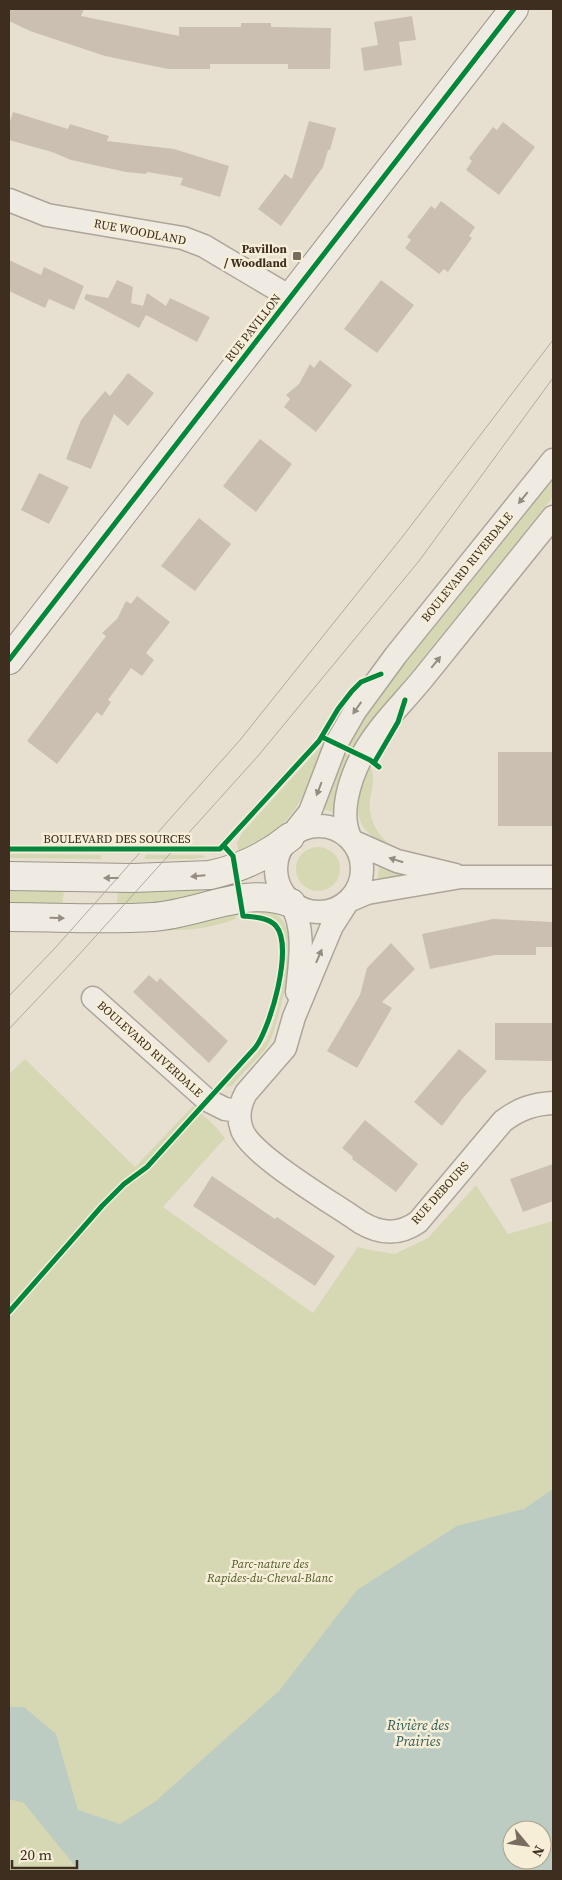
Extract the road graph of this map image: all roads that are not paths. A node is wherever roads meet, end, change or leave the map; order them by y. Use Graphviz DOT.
graph roads {
  1 [pos="514,9"];
  2 [pos="9,200"];
  3 [pos="290,297"];
  4 [pos="553,460"];
  5 [pos="553,517"];
  6 [pos="10,654"];
  7 [pos="290,837"];
  8 [pos="352,841"];
  9 [pos="9,876"];
  10 [pos="461,877"];
  11 [pos="553,877"];
  12 [pos="348,901"];
  13 [pos="291,903"];
  14 [pos="9,917"];
  15 [pos="93,998"];
  16 [pos="294,1018"];
  17 [pos="553,1103"];
  18 [pos="240,1111"];
  1 -- 3 [label="street, RUE PAVILLON"];
  2 -- 3 [label="street, RUE WOODLAND"];
  3 -- 6 [label="street, RUE PAVILLON"];
  4 -- 7 [label="street, BOULEVARD RIVERDALE, one-way"];
  8 -- 5 [label="street, one-way"];
  7 -- 8 [label="street"];
  7 -- 9 [label="street, one-way"];
  7 -- 13 [label="street"];
  10 -- 8 [label="street, one-way"];
  8 -- 12 [label="street"];
  10 -- 11 [label="street"];
  10 -- 12 [label="street"];
  12 -- 13 [label="street"];
  16 -- 12 [label="street, one-way"];
  14 -- 13 [label="street, one-way"];
  13 -- 16 [label="street"];
  15 -- 18 [label="street, BOULEVARD RIVERDALE"];
  16 -- 18 [label="street"];
  17 -- 18 [label="street, RUE DEBOURS"];
}
